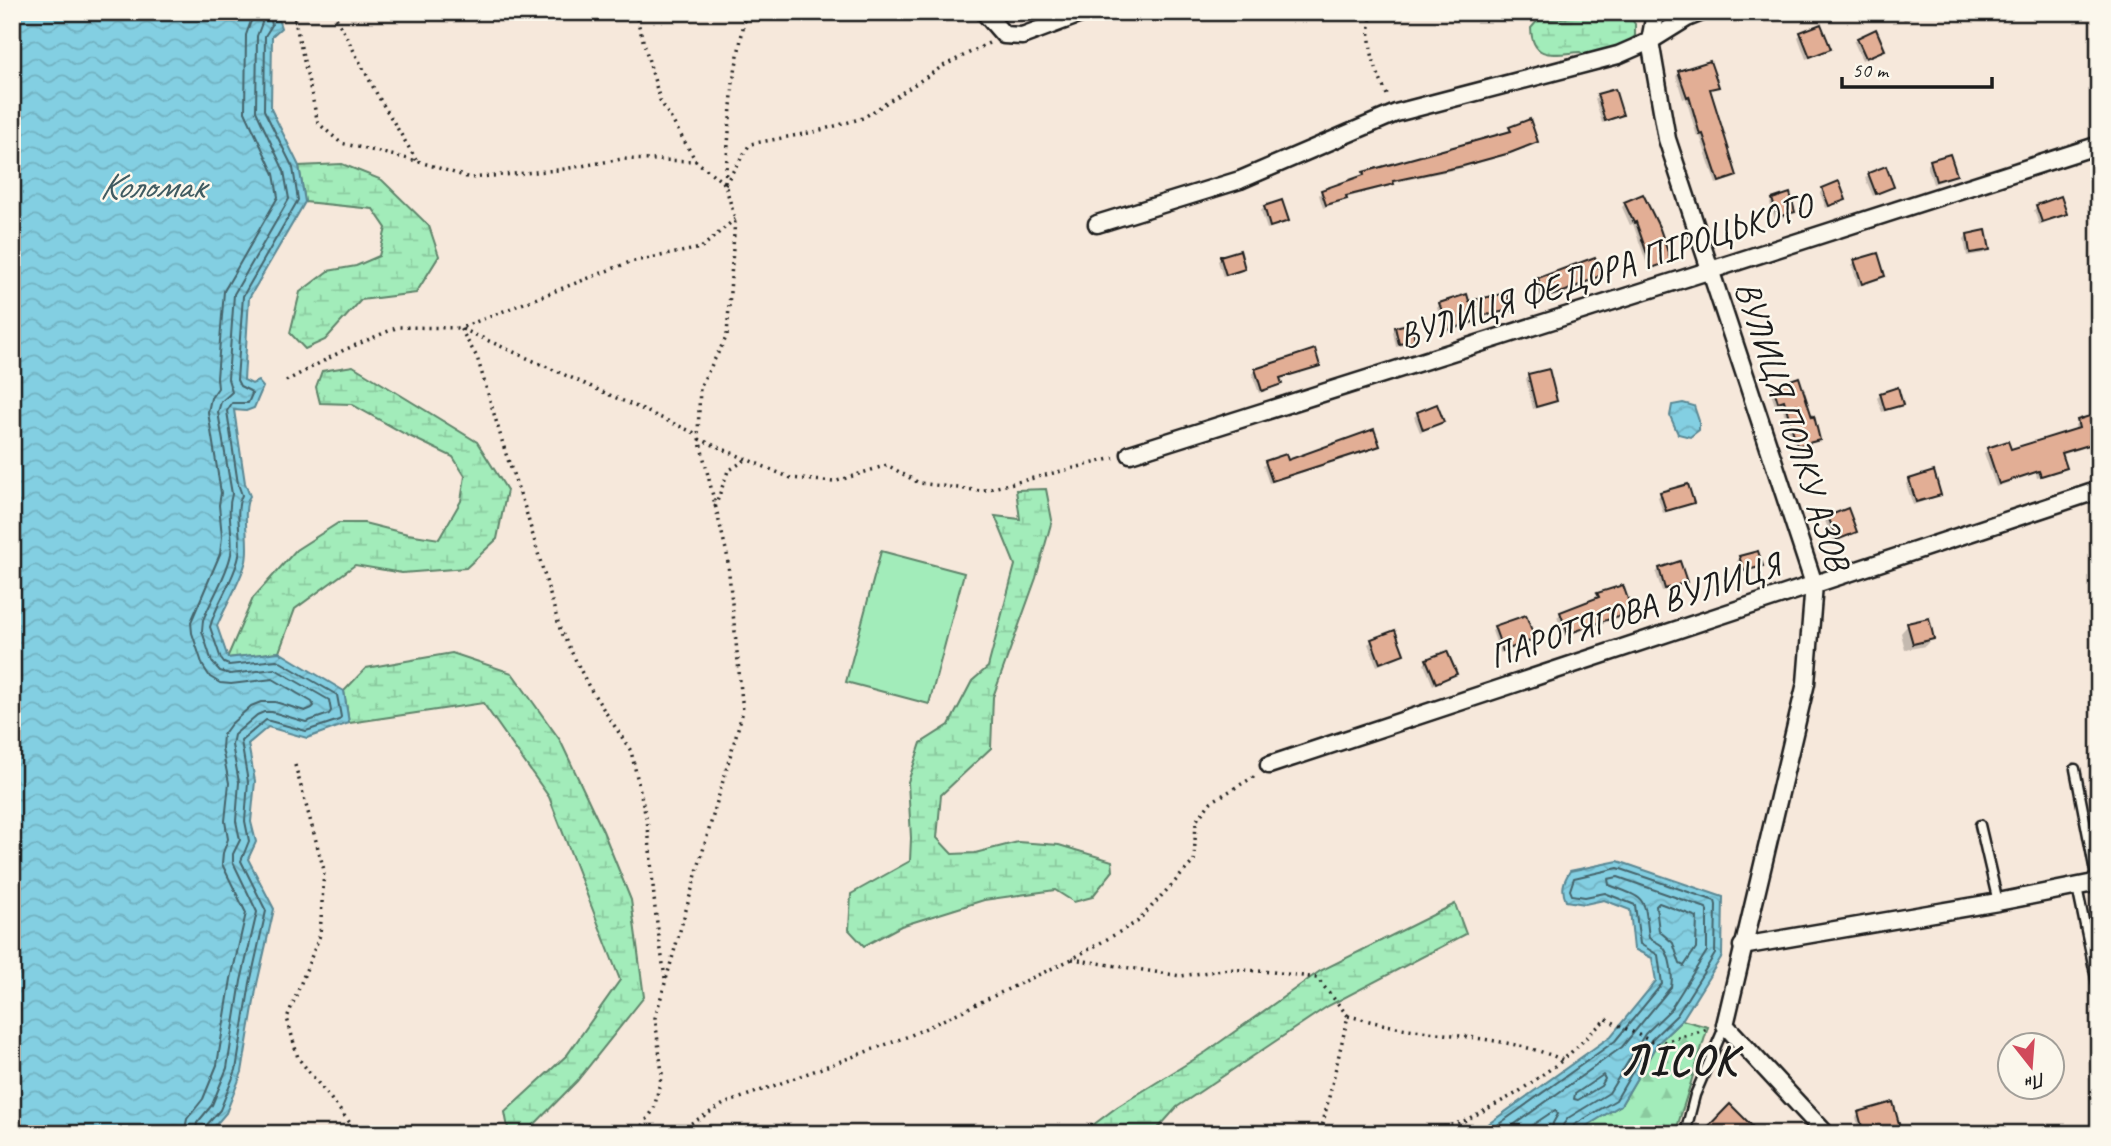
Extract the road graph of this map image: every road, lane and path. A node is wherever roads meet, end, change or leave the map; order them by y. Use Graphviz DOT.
graph roads {
  1 [pos="293,12"];
  2 [pos="333,12"];
  3 [pos="635,12"];
  4 [pos="746,12"];
  5 [pos="984,12"];
  6 [pos="1086,12"];
  7 [pos="1372,12"];
  8 [pos="1650,12"];
  9 [pos="1702,12"];
  10 [pos="1004,36"];
  11 [pos="1650,41"];
  12 [pos="1396,113"];
  13 [pos="2099,145"];
  14 [pos="417,161"];
  15 [pos="696,161"];
  16 [pos="725,184"];
  17 [pos="735,219"];
  18 [pos="1097,224"];
  19 [pos="1711,270"];
  20 [pos="460,328"];
  21 [pos="286,381"];
  22 [pos="699,436"];
  23 [pos="1130,454"];
  24 [pos="747,459"];
  25 [pos="2099,490"];
  26 [pos="715,507"];
  27 [pos="1814,584"];
  28 [pos="295,765"];
  29 [pos="1269,765"];
  30 [pos="2075,769"];
  31 [pos="1980,825"];
  32 [pos="2098,882"];
  33 [pos="2077,887"];
  34 [pos="1998,902"];
  35 [pos="1742,946"];
  36 [pos="1072,959"];
  37 [pos="666,980"];
  38 [pos="2098,988"];
  39 [pos="1348,1016"];
  40 [pos="1724,1025"];
  41 [pos="1563,1060"];
  42 [pos="359,1134"];
  43 [pos="637,1134"];
  44 [pos="673,1134"];
  45 [pos="1317,1134"];
  46 [pos="1424,1134"];
  47 [pos="1685,1134"];
  48 [pos="1826,1134"];
  1 -- 14 [label="path"];
  2 -- 14 [label="path"];
  3 -- 15 [label="path"];
  4 -- 16 [label="path"];
  5 -- 10 [label="street"];
  6 -- 10 [label="street"];
  7 -- 12 [label="path"];
  8 -- 11 [label="street, ВУЛИЦЯ ПОЛКУ АЗОВ"];
  9 -- 11 [label="street"];
  10 -- 16 [label="path"];
  11 -- 12 [label="street"];
  11 -- 19 [label="street, ВУЛИЦЯ ПОЛКУ АЗОВ"];
  12 -- 18 [label="street"];
  13 -- 19 [label="street, ВУЛИЦЯ ФЕДОРА ПІРОЦЬКОГО"];
  14 -- 15 [label="path"];
  15 -- 16 [label="path"];
  16 -- 17 [label="path"];
  17 -- 20 [label="path"];
  17 -- 22 [label="path"];
  19 -- 23 [label="street, ВУЛИЦЯ ФЕДОРА ПІРОЦЬКОГО"];
  19 -- 27 [label="street, ВУЛИЦЯ ПОЛКУ АЗОВ"];
  20 -- 21 [label="path"];
  20 -- 22 [label="path"];
  20 -- 37 [label="path"];
  22 -- 24 [label="path"];
  22 -- 26 [label="path"];
  23 -- 24 [label="path"];
  24 -- 26 [label="path"];
  25 -- 27 [label="street, ПАРОТЯГОВА ВУЛИЦЯ"];
  26 -- 37 [label="path"];
  27 -- 29 [label="street, ПАРОТЯГОВА ВУЛИЦЯ"];
  27 -- 35 [label="street, ВУЛИЦЯ ПОЛКУ АЗОВ"];
  28 -- 42 [label="path"];
  29 -- 36 [label="path"];
  30 -- 32 [label="lane"];
  31 -- 34 [label="lane"];
  32 -- 33 [label="street"];
  33 -- 34 [label="street"];
  33 -- 38 [label="lane"];
  34 -- 35 [label="street"];
  35 -- 40 [label="street, ВУЛИЦЯ ПОЛКУ АЗОВ"];
  36 -- 39 [label="path"];
  36 -- 44 [label="path"];
  37 -- 43 [label="path"];
  39 -- 41 [label="path"];
  39 -- 45 [label="path"];
  40 -- 41 [label="path"];
  40 -- 47 [label="lane"];
  40 -- 48 [label="street"];
  41 -- 46 [label="path"];
}
